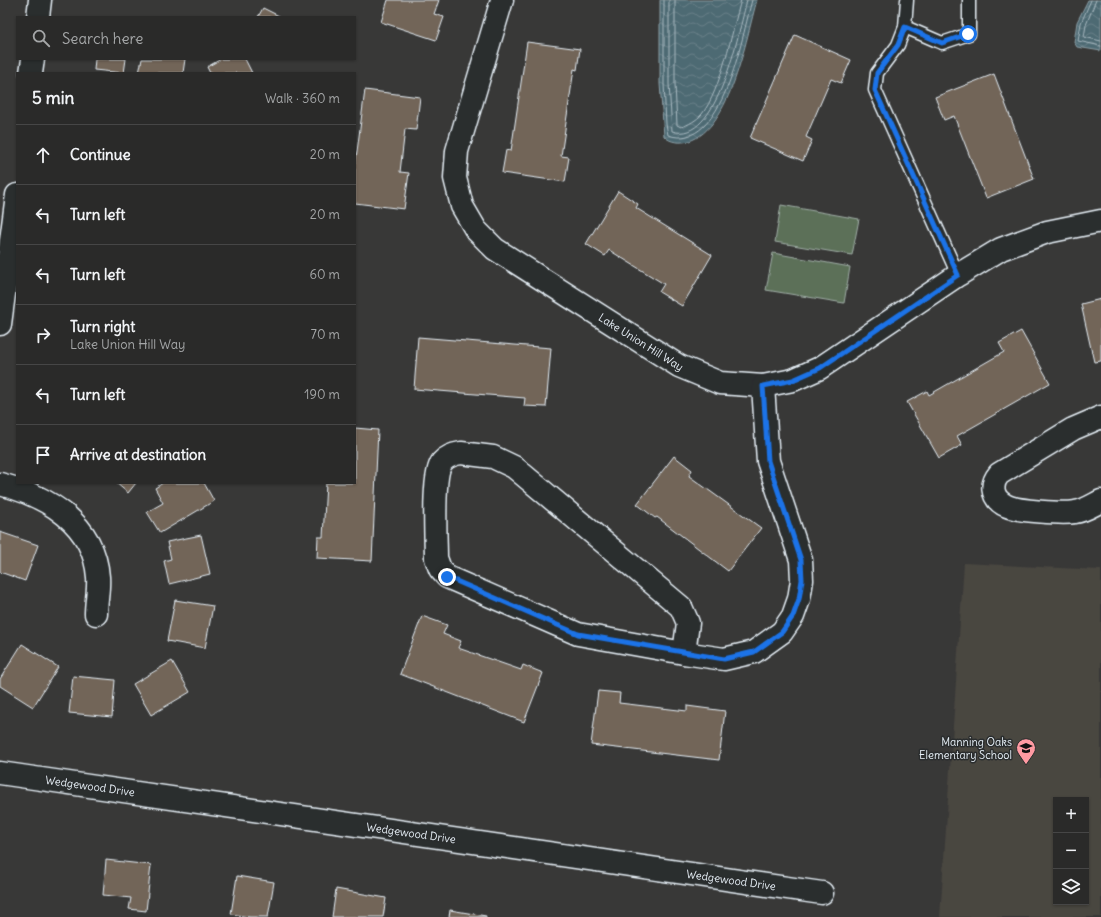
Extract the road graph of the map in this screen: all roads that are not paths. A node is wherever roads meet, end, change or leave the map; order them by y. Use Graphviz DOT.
graph roads {
  1 [pos="40,0"];
  2 [pos="502,0"];
  3 [pos="908,0"];
  4 [pos="970,0"];
  5 [pos="38,16"];
  6 [pos="905,27"];
  7 [pos="33,60"];
  8 [pos="31,72"];
  9 [pos="16,211"];
  10 [pos="1101,221"];
  11 [pos="14,244"];
  12 [pos="958,275"];
  13 [pos="0,324"];
  14 [pos="763,386"];
  15 [pos="1101,416"];
  16 [pos="0,484"];
  17 [pos="1101,502"];
  18 [pos="96,614"];
  19 [pos="684,653"];
  20 [pos="0,773"];
  21 [pos="822,893"];
  1 -- 5 [label="street"];
  2 -- 14 [label="street, Lake Union Hill Way"];
  3 -- 6 [label="lane"];
  4 -- 6 [label="lane"];
  6 -- 12 [label="lane"];
  7 -- 8 [label="street"];
  9 -- 11 [label="street"];
  10 -- 12 [label="street, Lake Union Hill Way"];
  11 -- 13 [label="street"];
  12 -- 14 [label="street, Lake Union Hill Way"];
  14 -- 19 [label="street"];
  15 -- 17 [label="street"];
  16 -- 18 [label="street"];
  19 -- 19 [label="street"];
  20 -- 21 [label="street, Wedgewood Drive"];
}
